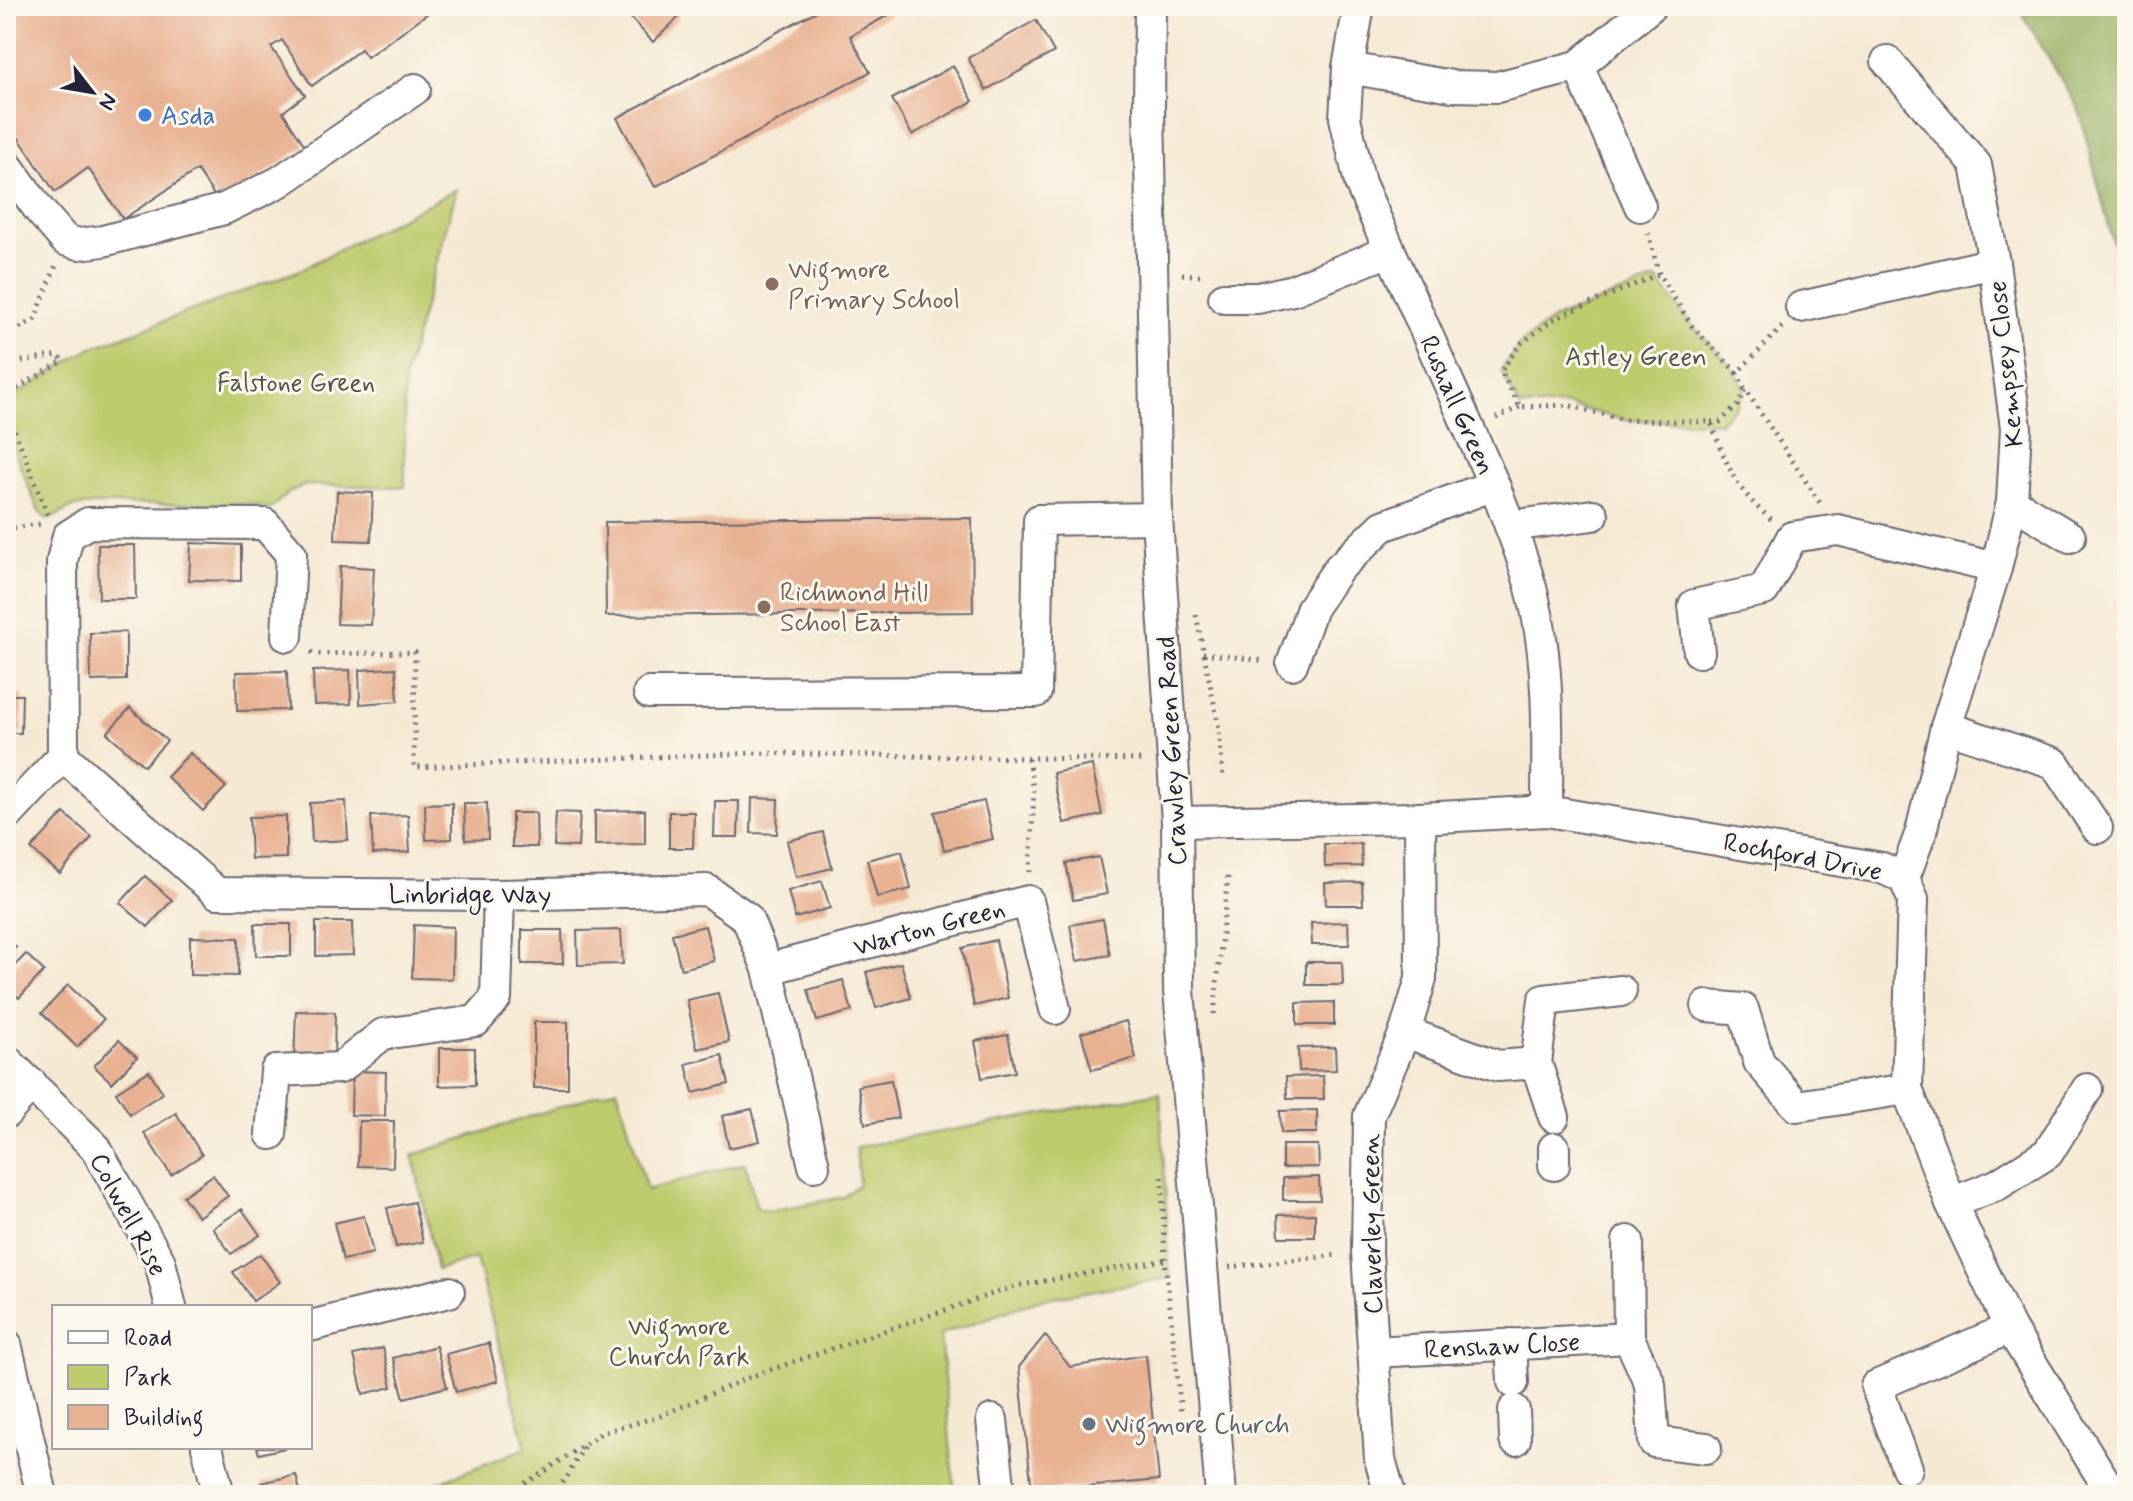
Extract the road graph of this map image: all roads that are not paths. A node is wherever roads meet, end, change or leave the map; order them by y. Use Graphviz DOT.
graph roads {
  1 [pos="1150,6"];
  2 [pos="1359,6"];
  3 [pos="1651,6"];
  4 [pos="1887,61"];
  5 [pos="1578,66"];
  6 [pos="1348,68"];
  7 [pos="415,89"];
  8 [pos="6,164"];
  9 [pos="1640,206"];
  10 [pos="1389,251"];
  11 [pos="1994,263"];
  12 [pos="1224,298"];
  13 [pos="1801,307"];
  14 [pos="1494,485"];
  15 [pos="2012,502"];
  16 [pos="1593,515"];
  17 [pos="1157,518"];
  18 [pos="1510,526"];
  19 [pos="2070,537"];
  20 [pos="1996,568"];
  21 [pos="287,636"];
  22 [pos="1699,652"];
  23 [pos="1292,664"];
  24 [pos="649,693"];
  25 [pos="1946,727"];
  26 [pos="63,756"];
  27 [pos="1547,811"];
  28 [pos="6,817"];
  29 [pos="1420,818"];
  30 [pos="1177,822"];
  31 [pos="2097,828"];
  32 [pos="1904,878"];
  33 [pos="499,895"];
  34 [pos="768,969"];
  35 [pos="1621,991"];
  36 [pos="1707,1006"];
  37 [pos="1055,1009"];
  38 [pos="1405,1032"];
  39 [pos="6,1060"];
  40 [pos="1536,1063"];
  41 [pos="32,1084"];
  42 [pos="1907,1089"];
  43 [pos="2087,1089"];
  44 [pos="6,1113"];
  45 [pos="1554,1117"];
  46 [pos="271,1134"];
  47 [pos="814,1166"];
  48 [pos="1951,1203"];
  49 [pos="1628,1241"];
  50 [pos="449,1292"];
  51 [pos="171,1305"];
  52 [pos="312,1326"];
  53 [pos="2010,1328"];
  54 [pos="1629,1338"];
  55 [pos="6,1344"];
  56 [pos="1511,1344"];
  57 [pos="1374,1352"];
  58 [pos="992,1420"];
  59 [pos="1515,1440"];
  60 [pos="1706,1448"];
  61 [pos="208,1449"];
  62 [pos="1907,1468"];
  63 [pos="42,1495"];
  64 [pos="219,1495"];
  65 [pos="1000,1495"];
  66 [pos="1221,1495"];
  67 [pos="1390,1495"];
  68 [pos="2113,1495"];
  1 -- 17 [label="street, Crawley Green Road"];
  2 -- 6 [label="street, Rushall Green"];
  3 -- 5 [label="street"];
  4 -- 11 [label="street, Kempsey Close"];
  5 -- 6 [label="street"];
  5 -- 9 [label="street"];
  6 -- 10 [label="street, Rushall Green"];
  7 -- 8 [label="street"];
  10 -- 12 [label="street"];
  10 -- 14 [label="street, Rushall Green"];
  11 -- 13 [label="street"];
  11 -- 15 [label="street, Kempsey Close"];
  14 -- 18 [label="street, Rushall Green"];
  14 -- 23 [label="street"];
  15 -- 19 [label="street"];
  15 -- 20 [label="street, Kempsey Close"];
  16 -- 18 [label="street"];
  17 -- 24 [label="street"];
  17 -- 30 [label="street, Crawley Green Road"];
  18 -- 27 [label="street, Rushall Green"];
  20 -- 22 [label="street"];
  20 -- 25 [label="street, Kempsey Close"];
  21 -- 26 [label="street"];
  25 -- 31 [label="street"];
  25 -- 32 [label="street, Kempsey Close"];
  26 -- 28 [label="street"];
  26 -- 33 [label="street, Linbridge Way"];
  27 -- 29 [label="street, Rochford Drive"];
  27 -- 32 [label="street, Rochford Drive"];
  29 -- 30 [label="street, Rochford Drive"];
  29 -- 38 [label="street, Claverley Green"];
  30 -- 66 [label="street, Crawley Green Road"];
  32 -- 42 [label="street, Rochford Drive"];
  33 -- 34 [label="street, Linbridge Way"];
  33 -- 46 [label="street"];
  34 -- 37 [label="street, Warton Green"];
  34 -- 47 [label="street, Linbridge Way"];
  35 -- 40 [label="street"];
  36 -- 42 [label="street"];
  38 -- 40 [label="street"];
  38 -- 57 [label="street, Claverley Green"];
  39 -- 41 [label="street, Colwell Rise"];
  40 -- 45 [label="street"];
  41 -- 44 [label="street"];
  41 -- 51 [label="street, Colwell Rise"];
  42 -- 48 [label="street, Rochford Drive"];
  43 -- 48 [label="street"];
  48 -- 53 [label="street, Rochford Drive"];
  49 -- 54 [label="street"];
  50 -- 52 [label="street"];
  53 -- 62 [label="street"];
  53 -- 68 [label="street, Rochford Drive"];
  54 -- 56 [label="street, Renshaw Close"];
  54 -- 60 [label="street"];
  55 -- 63 [label="street"];
  56 -- 57 [label="street, Renshaw Close"];
  56 -- 59 [label="street"];
  57 -- 67 [label="street, Claverley Green"];
  58 -- 65 [label="street"];
  61 -- 64 [label="street"];
}
